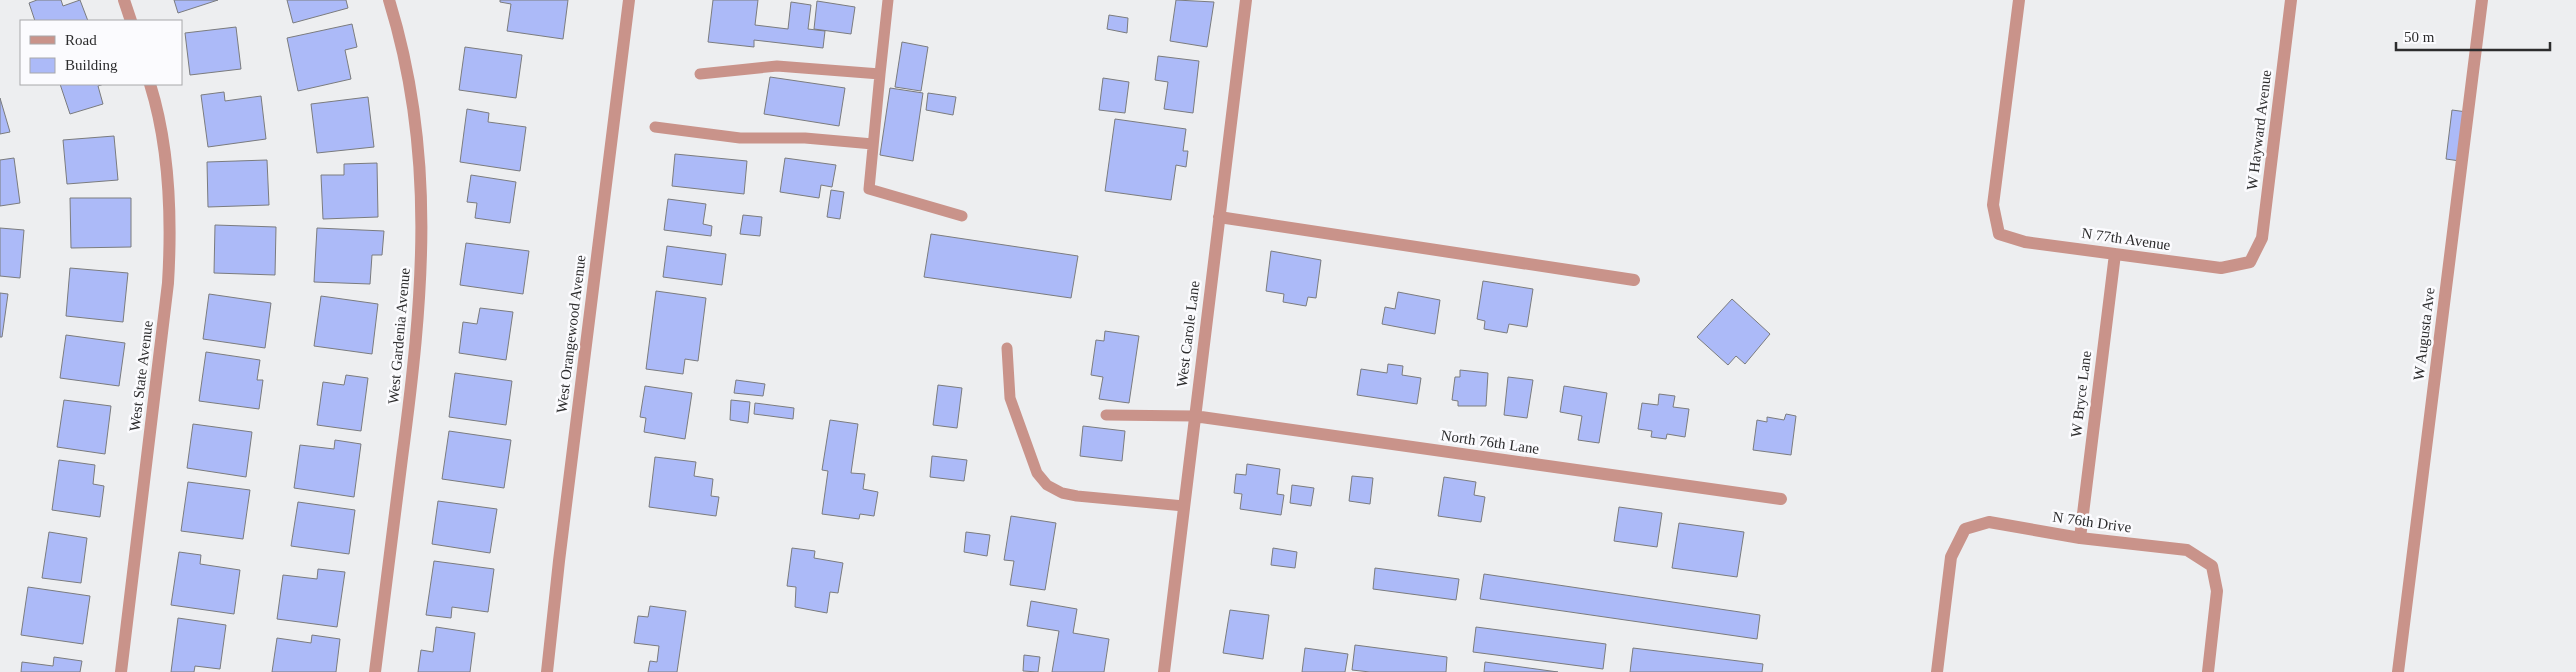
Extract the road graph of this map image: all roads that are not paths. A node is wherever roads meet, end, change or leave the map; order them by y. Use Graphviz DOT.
graph roads {
  1 [pos="124,0"];
  2 [pos="629,0"];
  3 [pos="888,0"];
  4 [pos="1246,0"];
  5 [pos="2019,0"];
  6 [pos="2291,0"];
  7 [pos="2482,0"];
  8 [pos="393,1"];
  9 [pos="131,20"];
  10 [pos="700,74"];
  11 [pos="880,74"];
  12 [pos="150,85"];
  13 [pos="654,127"];
  14 [pos="874,144"];
  15 [pos="962,216"];
  16 [pos="1219,217"];
  17 [pos="2114,254"];
  18 [pos="2250,262"];
  19 [pos="1634,280"];
  20 [pos="1007,348"];
  21 [pos="1106,415"];
  22 [pos="1194,416"];
  23 [pos="1781,499"];
  24 [pos="1184,506"];
  25 [pos="2080,538"];
  26 [pos="121,672"];
  27 [pos="374,672"];
  28 [pos="547,672"];
  29 [pos="1164,672"];
  30 [pos="1936,672"];
  31 [pos="2208,672"];
  32 [pos="2398,672"];
  1 -- 9 [label="street"];
  2 -- 28 [label="street, West Orangewood Avenue"];
  3 -- 11 [label="lane"];
  4 -- 16 [label="street, West Carole Lane"];
  5 -- 17 [label="street, N 77th Avenue"];
  6 -- 18 [label="street, W Hayward Avenue"];
  7 -- 32 [label="street, W Augusta Ave"];
  8 -- 27 [label="street, West Gardenia Avenue"];
  10 -- 11 [label="lane"];
  11 -- 14 [label="lane"];
  12 -- 26 [label="street, West State Avenue"];
  13 -- 14 [label="lane"];
  14 -- 15 [label="lane"];
  16 -- 19 [label="street"];
  16 -- 22 [label="street, West Carole Lane"];
  17 -- 18 [label="street, N 77th Avenue"];
  17 -- 25 [label="street, W Bryce Lane"];
  20 -- 24 [label="lane"];
  21 -- 22 [label="lane"];
  22 -- 23 [label="street, North 76th Lane"];
  22 -- 24 [label="street, West Carole Lane"];
  24 -- 29 [label="street, West Carole Lane"];
  25 -- 30 [label="street, N 76th Drive"];
  25 -- 31 [label="street, N 76th Drive"];
}
